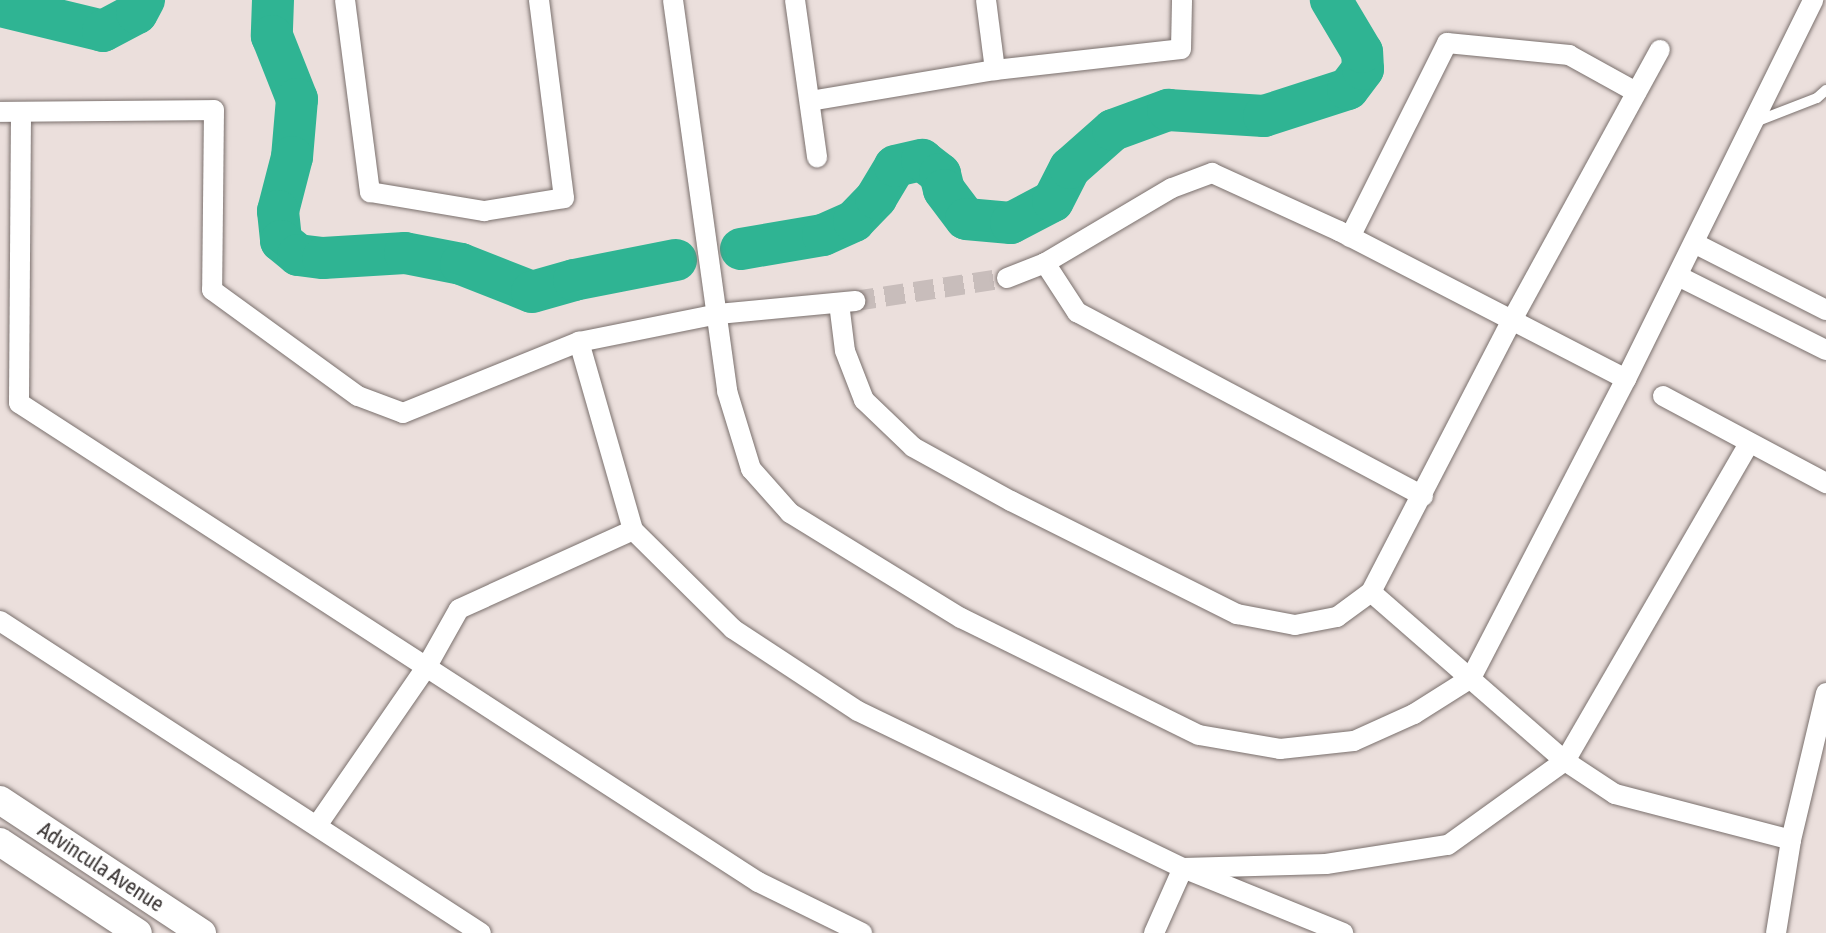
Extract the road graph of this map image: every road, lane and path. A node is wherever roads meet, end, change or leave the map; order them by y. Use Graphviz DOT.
graph roads {
  1 [pos="345,0"];
  2 [pos="539,0"];
  3 [pos="673,0"];
  4 [pos="795,0"];
  5 [pos="986,0"];
  6 [pos="1182,0"];
  7 [pos="1813,0"];
  8 [pos="1660,50"];
  9 [pos="995,70"];
  10 [pos="1826,90"];
  11 [pos="1636,92"];
  12 [pos="810,101"];
  13 [pos="10,113"];
  14 [pos="1753,122"];
  15 [pos="817,157"];
  16 [pos="1350,237"];
  17 [pos="1694,243"];
  18 [pos="1045,263"];
  19 [pos="1678,276"];
  20 [pos="1007,278"];
  21 [pos="1826,310"];
  22 [pos="718,314"];
  23 [pos="1512,320"];
  24 [pos="579,342"];
  25 [pos="1826,350"];
  26 [pos="1626,379"];
  27 [pos="1663,396"];
  28 [pos="1749,443"];
  29 [pos="1826,483"];
  30 [pos="1423,496"];
  31 [pos="633,530"];
  32 [pos="1371,592"];
  33 [pos="0,621"];
  34 [pos="427,666"];
  35 [pos="1471,678"];
  36 [pos="1826,693"];
  37 [pos="1565,761"];
  38 [pos="0,800"];
  39 [pos="318,824"];
  40 [pos="1791,840"];
  41 [pos="0,842"];
  42 [pos="1183,868"];
  43 [pos="138,933"];
  44 [pos="202,933"];
  45 [pos="481,933"];
  46 [pos="862,933"];
  47 [pos="1154,933"];
  48 [pos="1343,933"];
  49 [pos="1776,933"];
  1 -- 2 [label="street"];
  3 -- 22 [label="street"];
  4 -- 12 [label="street"];
  5 -- 9 [label="street"];
  6 -- 9 [label="street"];
  7 -- 14 [label="street"];
  8 -- 11 [label="street"];
  9 -- 12 [label="street"];
  10 -- 14 [label="lane"];
  11 -- 16 [label="street"];
  11 -- 23 [label="street"];
  12 -- 15 [label="street"];
  13 -- 24 [label="street"];
  13 -- 34 [label="street"];
  14 -- 17 [label="street"];
  16 -- 18 [label="street"];
  16 -- 23 [label="street"];
  17 -- 19 [label="street"];
  17 -- 21 [label="street"];
  18 -- 20 [label="street"];
  18 -- 30 [label="street"];
  19 -- 25 [label="street"];
  19 -- 26 [label="street"];
  22 -- 24 [label="street"];
  22 -- 32 [label="street"];
  22 -- 35 [label="street"];
  23 -- 26 [label="street"];
  23 -- 30 [label="street"];
  24 -- 31 [label="street"];
  26 -- 35 [label="street"];
  27 -- 28 [label="street"];
  28 -- 29 [label="street"];
  28 -- 37 [label="street"];
  30 -- 32 [label="street"];
  31 -- 34 [label="street"];
  31 -- 42 [label="street"];
  32 -- 35 [label="street"];
  33 -- 39 [label="street"];
  34 -- 39 [label="street"];
  34 -- 46 [label="street"];
  35 -- 37 [label="street"];
  36 -- 40 [label="street"];
  37 -- 40 [label="street"];
  37 -- 42 [label="street"];
  38 -- 44 [label="main road, Advincula Avenue"];
  39 -- 45 [label="street"];
  40 -- 49 [label="street"];
  41 -- 43 [label="main road, Advincula Avenue"];
  42 -- 47 [label="street"];
  42 -- 48 [label="street"];
}
